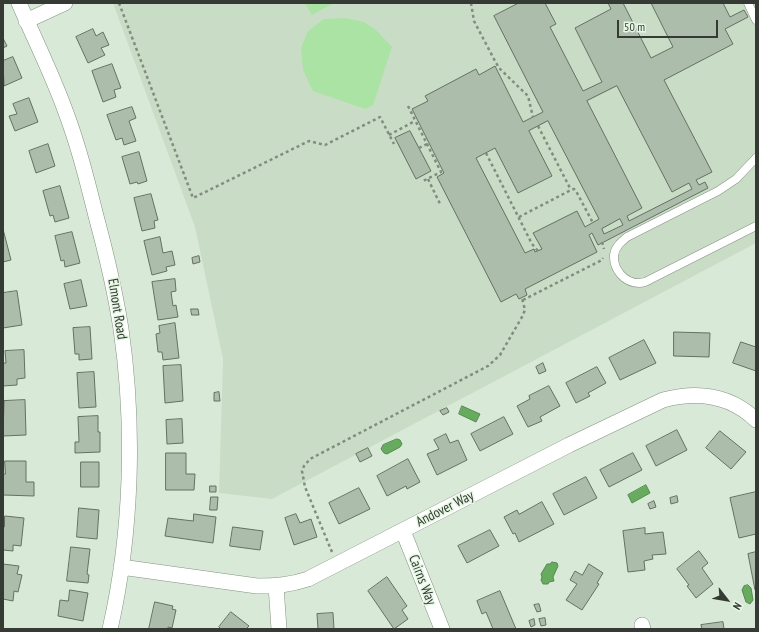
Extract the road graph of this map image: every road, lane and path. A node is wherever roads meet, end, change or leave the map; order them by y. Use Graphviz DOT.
graph roads {
  1 [pos="19,3"];
  2 [pos="64,3"];
  3 [pos="119,3"];
  4 [pos="472,3"];
  5 [pos="748,3"];
  6 [pos="756,20"];
  7 [pos="26,21"];
  8 [pos="408,106"];
  9 [pos="533,117"];
  10 [pos="415,121"];
  11 [pos="538,126"];
  12 [pos="389,135"];
  13 [pos="394,144"];
  14 [pos="427,144"];
  15 [pos="419,148"];
  16 [pos="486,153"];
  17 [pos="756,158"];
  18 [pos="428,179"];
  19 [pos="423,181"];
  20 [pos="571,190"];
  21 [pos="441,206"];
  22 [pos="519,217"];
  23 [pos="593,223"];
  24 [pos="756,226"];
  25 [pos="602,242"];
  26 [pos="538,250"];
  27 [pos="756,420"];
  28 [pos="403,531"];
  29 [pos="338,564"];
  30 [pos="121,567"];
  31 [pos="276,586"];
  32 [pos="110,629"];
  33 [pos="279,629"];
  34 [pos="442,629"];
  1 -- 7 [label="street, Elmont Road"];
  2 -- 7 [label="street"];
  3 -- 12 [label="path"];
  4 -- 9 [label="path"];
  5 -- 6 [label="lane"];
  7 -- 30 [label="street, Elmont Road"];
  8 -- 10 [label="path"];
  10 -- 12 [label="path"];
  10 -- 14 [label="path"];
  11 -- 20 [label="path"];
  12 -- 13 [label="path"];
  14 -- 15 [label="path"];
  14 -- 18 [label="path"];
  16 -- 22 [label="path"];
  17 -- 24 [label="lane"];
  18 -- 19 [label="path"];
  18 -- 21 [label="path"];
  20 -- 22 [label="path"];
  20 -- 23 [label="path"];
  22 -- 26 [label="path"];
  25 -- 29 [label="path"];
  27 -- 28 [label="street, Andover Way"];
  28 -- 29 [label="street, Andover Way"];
  28 -- 34 [label="street, Cairns Way"];
  29 -- 31 [label="street, Andover Way"];
  30 -- 31 [label="street, Andover Way"];
  30 -- 32 [label="street, Elmont Road"];
  31 -- 33 [label="street"];
}
